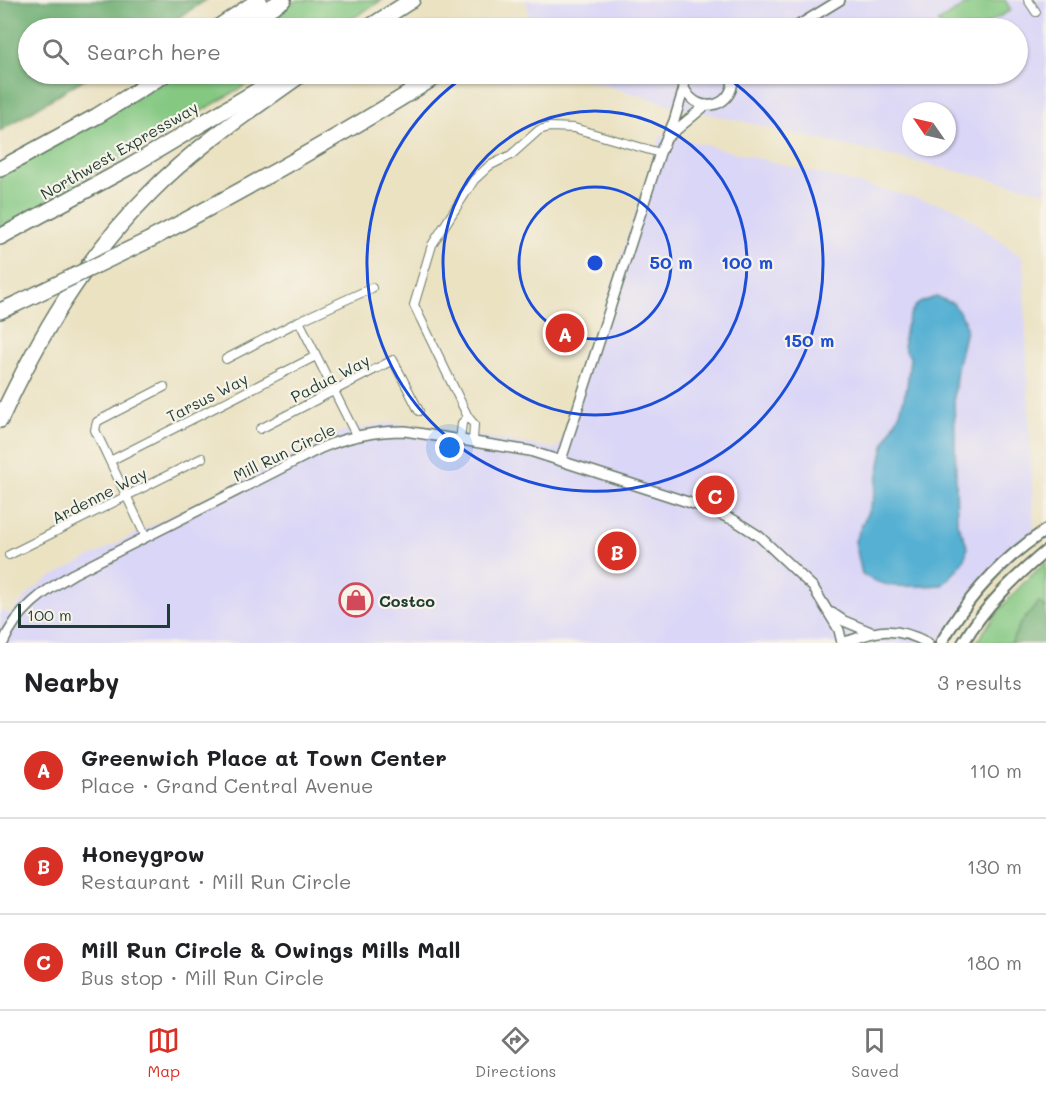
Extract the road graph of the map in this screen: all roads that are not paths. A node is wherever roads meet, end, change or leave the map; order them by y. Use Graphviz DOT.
graph roads {
  1 [pos="259,0"];
  2 [pos="284,0"];
  3 [pos="412,0"];
  4 [pos="840,0"];
  5 [pos="1028,0"];
  6 [pos="1036,12"];
  7 [pos="232,18"];
  8 [pos="254,18"];
  9 [pos="384,18"];
  10 [pos="810,18"];
  11 [pos="134,84"];
  12 [pos="149,84"];
  13 [pos="268,84"];
  14 [pos="288,84"];
  15 [pos="424,84"];
  16 [pos="681,84"];
  17 [pos="685,84"];
  18 [pos="733,84"];
  19 [pos="706,105"];
  20 [pos="96,116"];
  21 [pos="667,138"];
  22 [pos="660,153"];
  23 [pos="0,169"];
  24 [pos="0,237"];
  25 [pos="372,288"];
  26 [pos="0,311"];
  27 [pos="299,321"];
  28 [pos="316,357"];
  29 [pos="226,359"];
  30 [pos="20,377"];
  31 [pos="164,387"];
  32 [pos="334,391"];
  33 [pos="419,411"];
  34 [pos="468,417"];
  35 [pos="0,420"];
  36 [pos="260,429"];
  37 [pos="0,432"];
  38 [pos="356,435"];
  39 [pos="460,440"];
  40 [pos="473,442"];
  41 [pos="202,458"];
  42 [pos="561,460"];
  43 [pos="110,461"];
  44 [pos="126,496"];
  45 [pos="1046,530"];
  46 [pos="146,537"];
  47 [pos="1046,551"];
  48 [pos="9,555"];
  49 [pos="828,610"];
  50 [pos="873,633"];
  51 [pos="3,643"];
  52 [pos="842,643"];
  53 [pos="928,643"];
  54 [pos="941,643"];
  55 [pos="963,643"];
  1 -- 7 [label="highway"];
  2 -- 8 [label="highway"];
  3 -- 9 [label="highway"];
  4 -- 10 [label="street"];
  5 -- 6 [label="street"];
  11 -- 20 [label="highway"];
  12 -- 20 [label="highway"];
  13 -- 24 [label="highway, Northwest Expressway"];
  14 -- 30 [label="highway"];
  15 -- 26 [label="highway, bridge"];
  16 -- 21 [label="street"];
  17 -- 19 [label="street"];
  18 -- 19 [label="street"];
  19 -- 21 [label="street"];
  20 -- 23 [label="highway"];
  21 -- 22 [label="street"];
  22 -- 34 [label="street"];
  22 -- 42 [label="street"];
  25 -- 27 [label="street"];
  27 -- 28 [label="street"];
  27 -- 29 [label="street"];
  28 -- 32 [label="street"];
  28 -- 43 [label="street, Tarsus Way"];
  30 -- 35 [label="highway"];
  30 -- 37 [label="highway"];
  31 -- 43 [label="street"];
  32 -- 33 [label="street, Padua Way"];
  32 -- 36 [label="street, Padua Way"];
  32 -- 38 [label="street"];
  34 -- 39 [label="street"];
  34 -- 40 [label="street"];
  38 -- 39 [label="street, Mill Run Circle"];
  38 -- 46 [label="street, Mill Run Circle"];
  39 -- 40 [label="street, Mill Run Circle"];
  40 -- 42 [label="street, Mill Run Circle"];
  41 -- 44 [label="street, Ardenne Way"];
  42 -- 49 [label="street, Mill Run Circle"];
  43 -- 44 [label="street"];
  44 -- 46 [label="street"];
  44 -- 48 [label="street, Ardenne Way"];
  45 -- 54 [label="main road"];
  46 -- 51 [label="street, Mill Run Circle"];
  47 -- 55 [label="main road"];
  49 -- 50 [label="street"];
  49 -- 52 [label="street, Mill Run Circle"];
  50 -- 52 [label="street"];
  50 -- 53 [label="street"];
}
